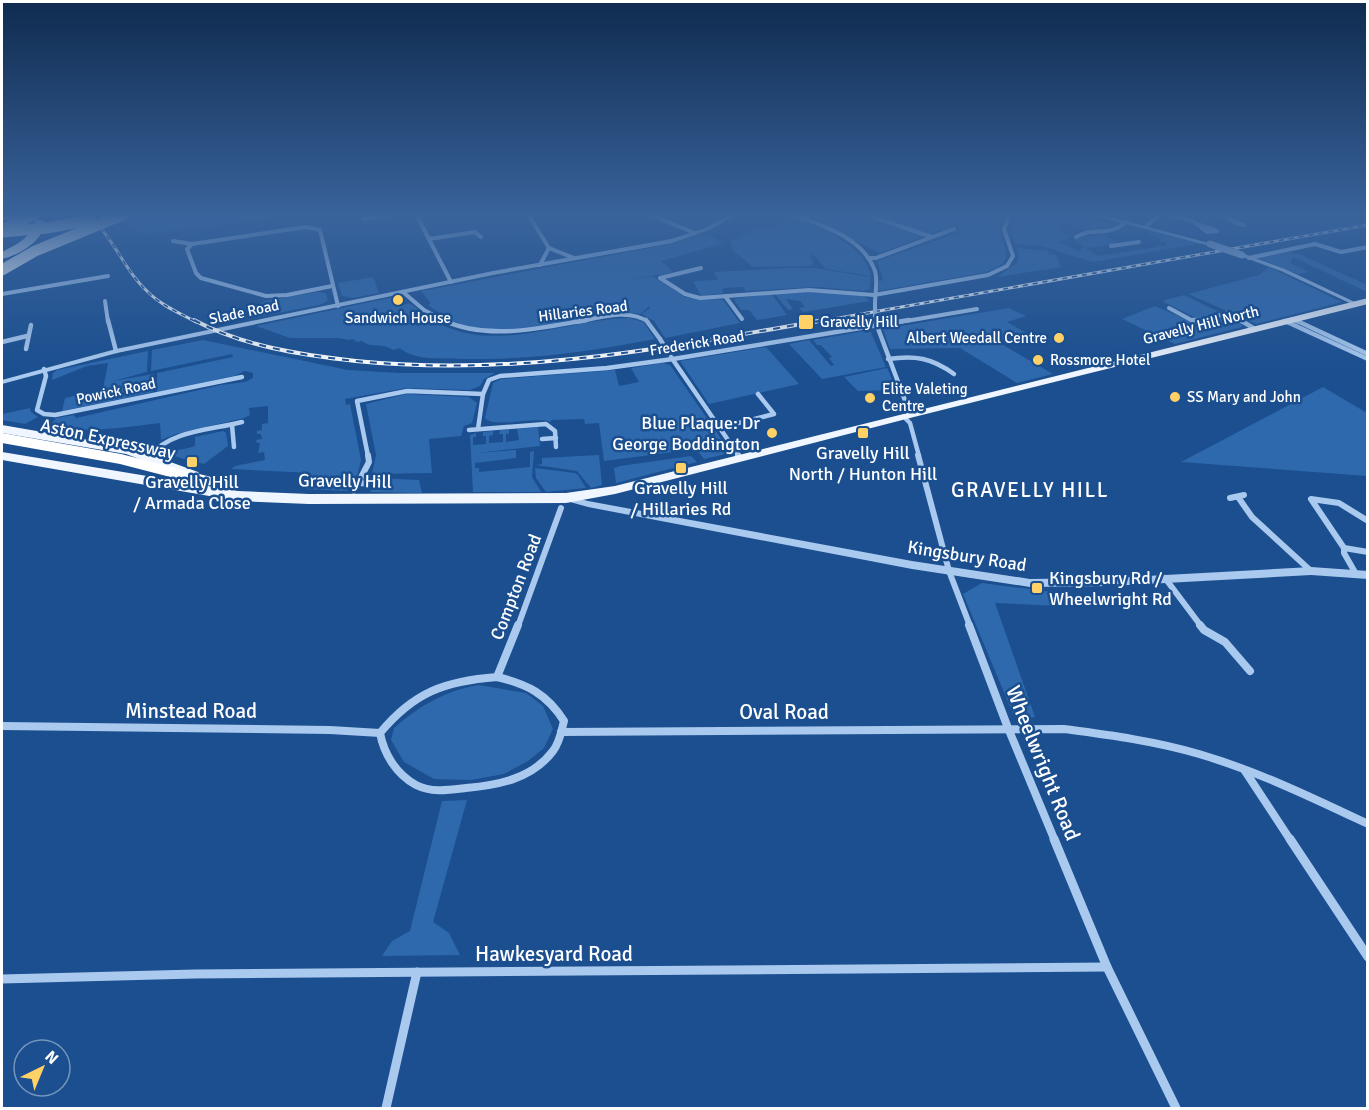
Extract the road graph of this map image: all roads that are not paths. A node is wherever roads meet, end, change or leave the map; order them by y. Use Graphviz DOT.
graph roads {
  1 [pos="193,266"];
  2 [pos="328,266"];
  3 [pos="443,266"];
  4 [pos="536,266"];
  5 [pos="872,266"];
  6 [pos="1008,266"];
  7 [pos="1271,266"];
  8 [pos="702,268"];
  9 [pos="108,276"];
  10 [pos="451,282"];
  11 [pos="332,286"];
  12 [pos="403,292"];
  13 [pos="2,294"];
  14 [pos="874,295"];
  15 [pos="725,296"];
  16 [pos="105,301"];
  17 [pos="1368,301"];
  18 [pos="1356,304"];
  19 [pos="338,306"];
  20 [pos="1169,308"];
  21 [pos="977,309"];
  22 [pos="746,313"];
  23 [pos="739,314"];
  24 [pos="742,319"];
  25 [pos="1288,320"];
  26 [pos="876,324"];
  27 [pos="31,325"];
  28 [pos="1255,329"];
  29 [pos="27,336"];
  30 [pos="2,342"];
  31 [pos="26,349"];
  32 [pos="116,351"];
  33 [pos="1368,354"];
  34 [pos="673,359"];
  35 [pos="888,359"];
  36 [pos="1368,359"];
  37 [pos="44,369"];
  38 [pos="954,374"];
  39 [pos="242,377"];
  40 [pos="2,382"];
  41 [pos="483,394"];
  42 [pos="759,394"];
  43 [pos="908,416"];
  44 [pos="242,422"];
  45 [pos="232,425"];
  46 [pos="719,428"];
  47 [pos="2,429"];
  48 [pos="478,429"];
  49 [pos="469,430"];
  50 [pos="2,438"];
  51 [pos="556,438"];
  52 [pos="542,439"];
  53 [pos="2,447"];
  54 [pos="234,447"];
  55 [pos="556,447"];
  56 [pos="2,456"];
  57 [pos="148,458"];
  58 [pos="740,458"];
  59 [pos="359,483"];
  60 [pos="373,484"];
  61 [pos="200,486"];
  62 [pos="354,491"];
  63 [pos="1230,498"];
  64 [pos="564,503"];
  65 [pos="1368,521"];
  66 [pos="1344,548"];
  67 [pos="1368,552"];
  68 [pos="949,571"];
  69 [pos="1311,571"];
  70 [pos="1362,574"];
  71 [pos="1165,577"];
  72 [pos="1250,671"];
  73 [pos="497,677"];
  74 [pos="2,726"];
  75 [pos="1008,728"];
  76 [pos="561,732"];
  77 [pos="380,734"];
  78 [pos="1245,770"];
  79 [pos="1368,824"];
  80 [pos="1368,957"];
  81 [pos="1107,967"];
  82 [pos="417,972"];
  83 [pos="2,978"];
  84 [pos="386,1108"];
  85 [pos="1176,1108"];
  1 -- 11 [label="street"];
  2 -- 11 [label="street"];
  3 -- 10 [label="street"];
  4 -- 10 [label="street, Slade Road"];
  5 -- 14 [label="street, Wheelwright Road"];
  6 -- 14 [label="street"];
  7 -- 18 [label="street"];
  8 -- 15 [label="street"];
  9 -- 13 [label="street"];
  10 -- 12 [label="street, Slade Road"];
  11 -- 19 [label="street"];
  12 -- 19 [label="street, Slade Road"];
  12 -- 34 [label="street, Hillaries Road, bridge"];
  14 -- 15 [label="street"];
  14 -- 26 [label="street, Wheelwright Road, bridge"];
  15 -- 23 [label="street"];
  16 -- 32 [label="street"];
  17 -- 18 [label="main road, Gravelly Hill North"];
  18 -- 25 [label="main road, Gravelly Hill North"];
  19 -- 32 [label="street, Slade Road"];
  20 -- 28 [label="street"];
  21 -- 26 [label="street, Frederick Road"];
  22 -- 23 [label="street"];
  23 -- 24 [label="street"];
  25 -- 28 [label="main road, Gravelly Hill North"];
  25 -- 33 [label="street"];
  25 -- 36 [label="street"];
  26 -- 34 [label="street, Frederick Road"];
  26 -- 35 [label="street, Wheelwright Road"];
  27 -- 29 [label="street"];
  28 -- 43 [label="main road, Gravelly Hill North"];
  29 -- 30 [label="street"];
  29 -- 31 [label="street"];
  32 -- 37 [label="street, Slade Road"];
  34 -- 41 [label="street, Frederick Road"];
  34 -- 46 [label="street, Hillaries Road"];
  35 -- 38 [label="street"];
  35 -- 43 [label="street, Wheelwright Road"];
  37 -- 39 [label="street, Powick Road"];
  37 -- 40 [label="street, Slade Road"];
  41 -- 48 [label="street"];
  41 -- 59 [label="street"];
  42 -- 46 [label="street"];
  43 -- 58 [label="main road, Gravelly Hill"];
  43 -- 68 [label="street, Wheelwright Road"];
  44 -- 45 [label="street"];
  45 -- 54 [label="street"];
  45 -- 57 [label="street"];
  46 -- 58 [label="street, Hillaries Road"];
  47 -- 57 [label="main road, Gravelly Hill"];
  48 -- 49 [label="street"];
  48 -- 51 [label="street"];
  50 -- 61 [label="highway, Aston Expressway"];
  51 -- 52 [label="street"];
  51 -- 55 [label="street"];
  53 -- 61 [label="highway, Aston Expressway"];
  56 -- 61 [label="main road, Gravelly Hill"];
  57 -- 61 [label="main road, Gravelly Hill"];
  58 -- 64 [label="main road, Gravelly Hill"];
  59 -- 60 [label="street"];
  59 -- 62 [label="street"];
  61 -- 64 [label="main road, Gravelly Hill"];
  63 -- 69 [label="street"];
  64 -- 68 [label="street, Kingsbury Road"];
  64 -- 73 [label="street, Compton Road"];
  65 -- 66 [label="street"];
  66 -- 67 [label="street"];
  66 -- 70 [label="street"];
  68 -- 71 [label="street, Kingsbury Road"];
  68 -- 75 [label="street, Wheelwright Road"];
  69 -- 70 [label="street, Kingsbury Road"];
  69 -- 71 [label="street, Kingsbury Road"];
  71 -- 72 [label="street"];
  73 -- 76 [label="street"];
  73 -- 77 [label="street"];
  74 -- 77 [label="street, Minstead Road"];
  75 -- 76 [label="street, Oval Road"];
  75 -- 78 [label="street, Oval Road"];
  75 -- 81 [label="street, Wheelwright Road"];
  76 -- 77 [label="street"];
  78 -- 79 [label="street, Oval Road"];
  78 -- 80 [label="street"];
  81 -- 82 [label="street, Hawkesyard Road"];
  81 -- 85 [label="street, Wheelwright Road"];
  82 -- 83 [label="street, Hawkesyard Road"];
  82 -- 84 [label="street"];
}
